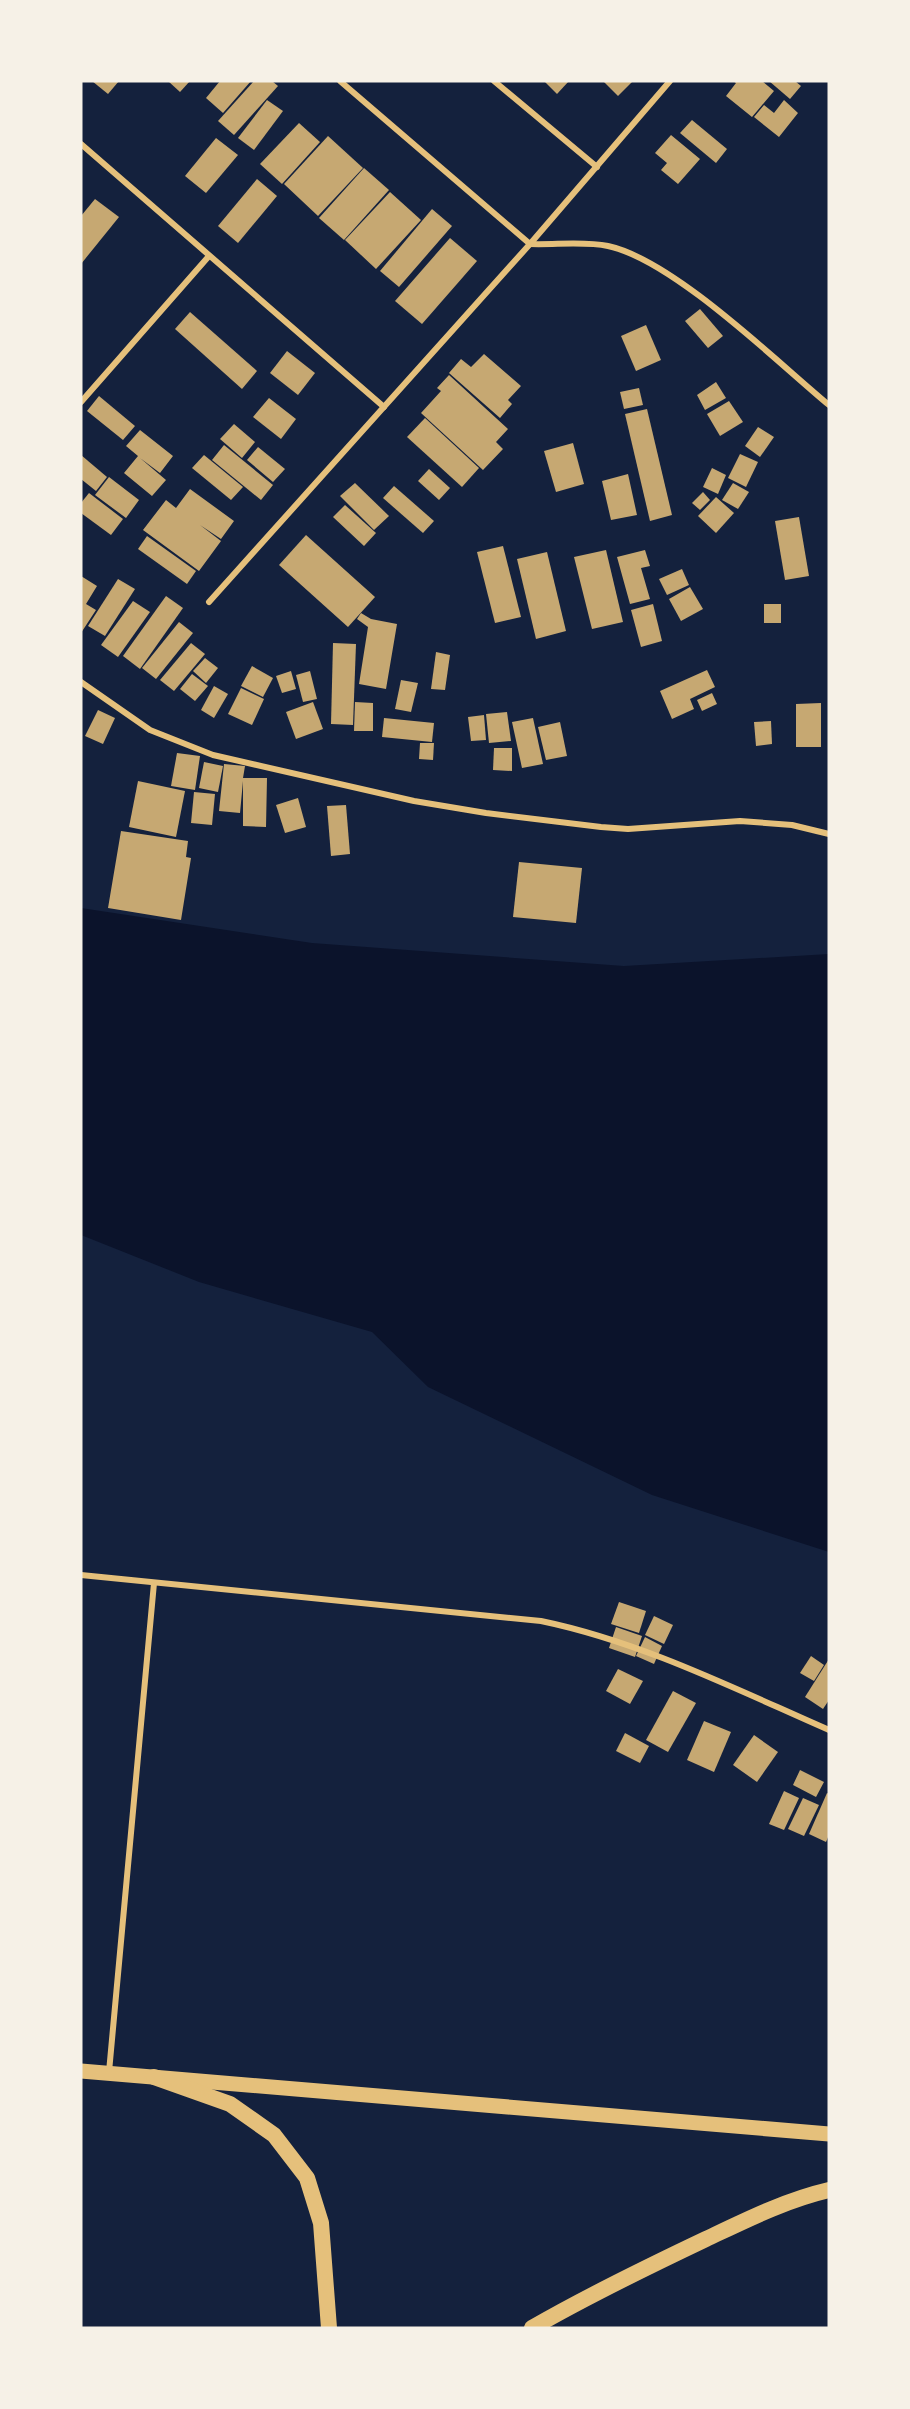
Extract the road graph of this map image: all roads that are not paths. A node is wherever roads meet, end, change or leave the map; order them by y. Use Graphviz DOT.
graph roads {
  1 [pos="340,81"];
  2 [pos="494,81"];
  3 [pos="670,81"];
  4 [pos="81,144"];
  5 [pos="597,166"];
  6 [pos="530,244"];
  7 [pos="209,256"];
  8 [pos="81,402"];
  9 [pos="829,405"];
  10 [pos="384,407"];
  11 [pos="209,602"];
  12 [pos="81,682"];
  13 [pos="829,834"];
  14 [pos="81,1575"];
  15 [pos="154,1582"];
  16 [pos="829,1730"];
  17 [pos="81,2071"];
  18 [pos="108,2073"];
  19 [pos="154,2077"];
  20 [pos="829,2134"];
  21 [pos="829,2190"];
  22 [pos="329,2328"];
  23 [pos="532,2328"];
  1 -- 6 [label="street"];
  2 -- 5 [label="street"];
  3 -- 5 [label="street"];
  4 -- 7 [label="street"];
  5 -- 6 [label="street"];
  6 -- 9 [label="street"];
  6 -- 10 [label="street"];
  7 -- 8 [label="street"];
  7 -- 10 [label="street"];
  10 -- 11 [label="street"];
  12 -- 13 [label="street"];
  14 -- 15 [label="street"];
  15 -- 16 [label="street"];
  15 -- 18 [label="street"];
  17 -- 18 [label="main road"];
  18 -- 19 [label="main road"];
  19 -- 20 [label="main road"];
  19 -- 22 [label="highway"];
  21 -- 23 [label="highway"];
}
